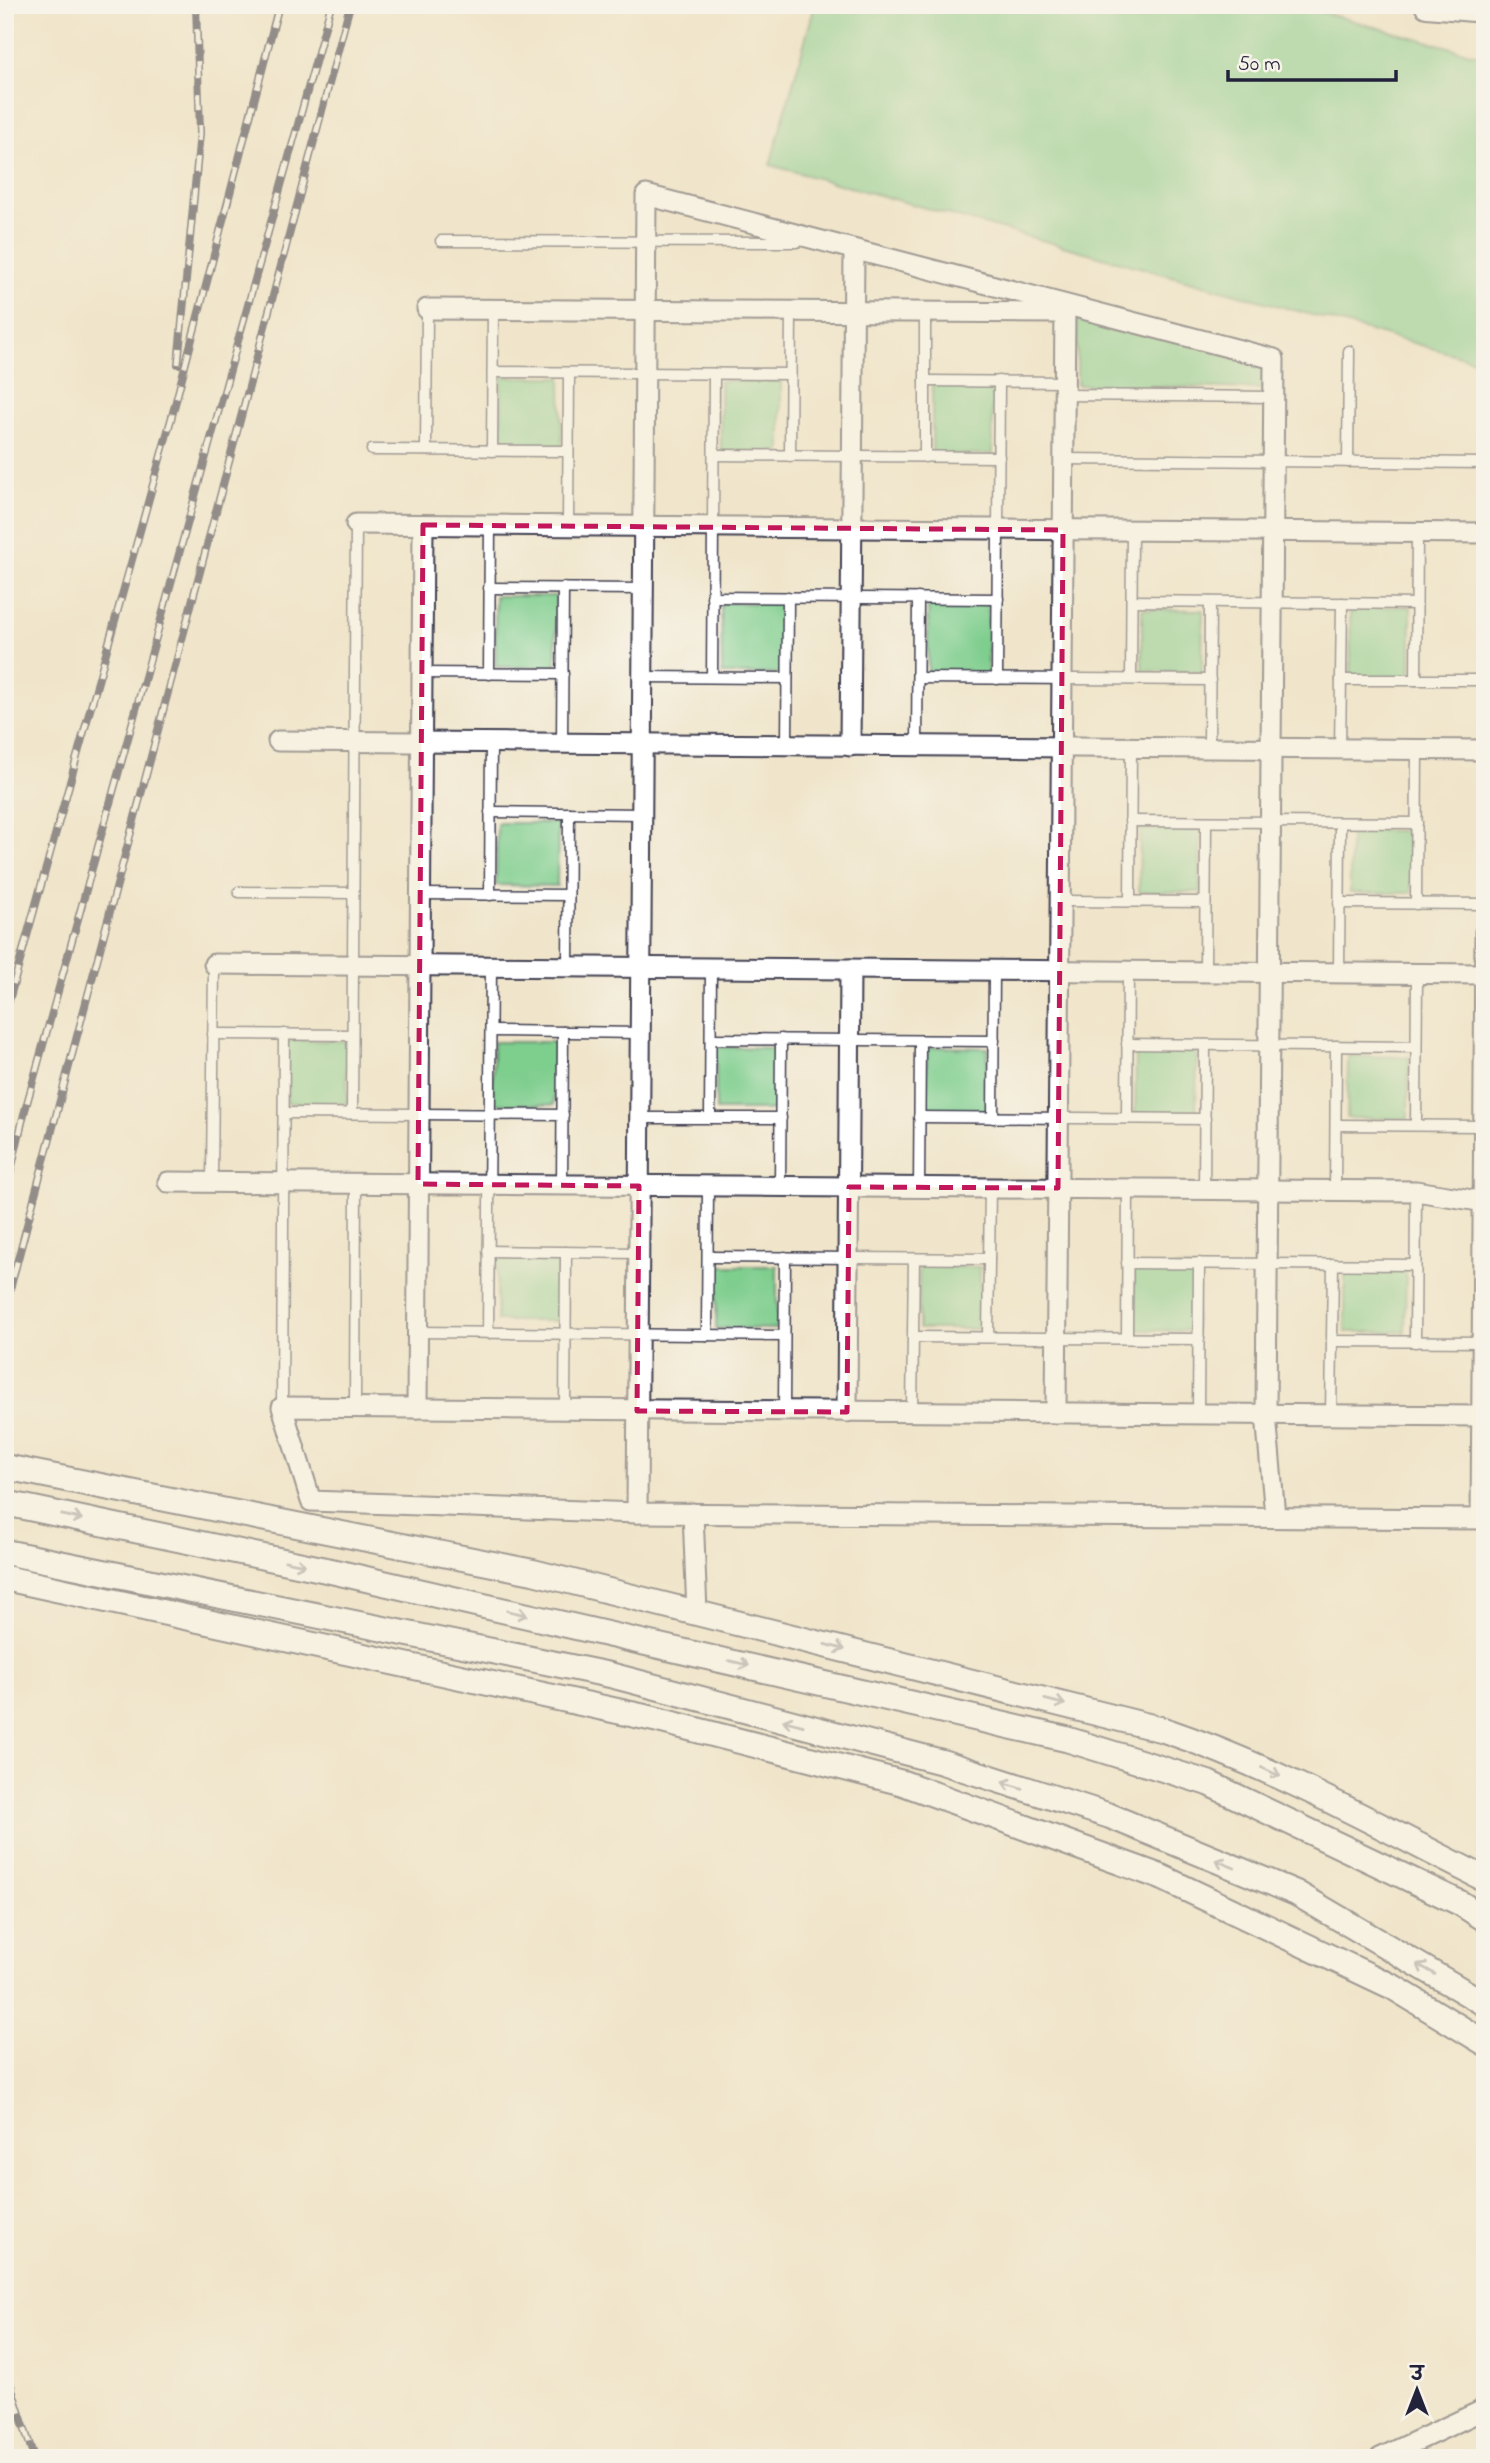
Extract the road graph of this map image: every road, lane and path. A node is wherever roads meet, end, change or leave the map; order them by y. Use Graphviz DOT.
graph roads {
  1 [pos="1427,5"];
  2 [pos="1485,10"];
  3 [pos="441,241"];
  4 [pos="646,242"];
  5 [pos="823,242"];
  6 [pos="854,250"];
  7 [pos="427,309"];
  8 [pos="494,309"];
  9 [pos="1065,309"];
  10 [pos="645,311"];
  11 [pos="791,311"];
  12 [pos="853,312"];
  13 [pos="926,312"];
  14 [pos="1349,351"];
  15 [pos="493,372"];
  16 [pos="569,373"];
  17 [pos="645,374"];
  18 [pos="714,374"];
  19 [pos="790,374"];
  20 [pos="925,380"];
  21 [pos="999,381"];
  22 [pos="1064,388"];
  23 [pos="1274,397"];
  24 [pos="372,450"];
  25 [pos="426,450"];
  26 [pos="492,451"];
  27 [pos="568,451"];
  28 [pos="714,455"];
  29 [pos="790,456"];
  30 [pos="852,456"];
  31 [pos="925,457"];
  32 [pos="999,457"];
  33 [pos="1063,460"];
  34 [pos="1274,461"];
  35 [pos="1348,462"];
  36 [pos="1485,463"];
  37 [pos="356,524"];
  38 [pos="423,525"];
  39 [pos="490,525"];
  40 [pos="568,526"];
  41 [pos="644,527"];
  42 [pos="713,527"];
  43 [pos="852,528"];
  44 [pos="998,529"];
  45 [pos="1063,530"];
  46 [pos="1132,530"];
  47 [pos="1273,531"];
  48 [pos="1417,533"];
  49 [pos="1485,533"];
  50 [pos="489,588"];
  51 [pos="563,588"];
  52 [pos="643,590"];
  53 [pos="712,597"];
  54 [pos="788,597"];
  55 [pos="851,598"];
  56 [pos="918,598"];
  57 [pos="998,599"];
  58 [pos="1132,601"];
  59 [pos="1210,602"];
  60 [pos="1273,603"];
  61 [pos="1342,603"];
  62 [pos="1416,604"];
  63 [pos="422,673"];
  64 [pos="489,674"];
  65 [pos="563,674"];
  66 [pos="643,677"];
  67 [pos="712,677"];
  68 [pos="787,678"];
  69 [pos="918,678"];
  70 [pos="997,678"];
  71 [pos="1062,679"];
  72 [pos="1131,679"];
  73 [pos="1210,680"];
  74 [pos="1341,680"];
  75 [pos="1416,680"];
  76 [pos="1485,680"];
  77 [pos="278,741"];
  78 [pos="355,742"];
  79 [pos="421,742"];
  80 [pos="491,743"];
  81 [pos="562,743"];
  82 [pos="642,744"];
  83 [pos="787,745"];
  84 [pos="850,746"];
  85 [pos="918,746"];
  86 [pos="1061,747"];
  87 [pos="1131,747"];
  88 [pos="1209,748"];
  89 [pos="1272,748"];
  90 [pos="1340,749"];
  91 [pos="1417,750"];
  92 [pos="1485,750"];
  93 [pos="490,812"];
  94 [pos="569,813"];
  95 [pos="642,814"];
  96 [pos="1130,821"];
  97 [pos="1206,822"];
  98 [pos="1271,822"];
  99 [pos="1340,823"];
  100 [pos="1417,823"];
  101 [pos="239,892"];
  102 [pos="354,893"];
  103 [pos="420,894"];
  104 [pos="490,895"];
  105 [pos="568,895"];
  106 [pos="1060,901"];
  107 [pos="1130,901"];
  108 [pos="1205,902"];
  109 [pos="1339,903"];
  110 [pos="1416,904"];
  111 [pos="1485,904"];
  112 [pos="1485,932"];
  113 [pos="214,964"];
  114 [pos="353,965"];
  115 [pos="420,966"];
  116 [pos="491,966"];
  117 [pos="568,967"];
  118 [pos="640,968"];
  119 [pos="711,968"];
  120 [pos="850,969"];
  121 [pos="994,970"];
  122 [pos="1059,971"];
  123 [pos="1128,971"];
  124 [pos="1205,972"];
  125 [pos="1270,972"];
  126 [pos="1339,972"];
  127 [pos="1417,973"];
  128 [pos="1485,974"];
  129 [pos="491,1031"];
  130 [pos="563,1032"];
  131 [pos="640,1033"];
  132 [pos="213,1034"];
  133 [pos="284,1034"];
  134 [pos="352,1035"];
  135 [pos="711,1039"];
  136 [pos="781,1040"];
  137 [pos="849,1040"];
  138 [pos="920,1041"];
  139 [pos="994,1041"];
  140 [pos="1127,1044"];
  141 [pos="1205,1045"];
  142 [pos="1269,1045"];
  143 [pos="1336,1046"];
  144 [pos="1416,1046"];
  145 [pos="284,1112"];
  146 [pos="352,1113"];
  147 [pos="418,1114"];
  148 [pos="490,1114"];
  149 [pos="563,1115"];
  150 [pos="919,1117"];
  151 [pos="639,1118"];
  152 [pos="710,1118"];
  153 [pos="781,1118"];
  154 [pos="993,1118"];
  155 [pos="1058,1118"];
  156 [pos="1127,1118"];
  157 [pos="1205,1119"];
  158 [pos="1336,1125"];
  159 [pos="1416,1125"];
  160 [pos="1483,1126"];
  161 [pos="168,1182"];
  162 [pos="212,1182"];
  163 [pos="283,1183"];
  164 [pos="356,1183"];
  165 [pos="418,1184"];
  166 [pos="489,1184"];
  167 [pos="562,1185"];
  168 [pos="639,1186"];
  169 [pos="708,1186"];
  170 [pos="780,1187"];
  171 [pos="849,1187"];
  172 [pos="919,1188"];
  173 [pos="990,1188"];
  174 [pos="1058,1188"];
  175 [pos="1128,1189"];
  176 [pos="1204,1190"];
  177 [pos="1268,1190"];
  178 [pos="1335,1191"];
  179 [pos="1416,1191"];
  180 [pos="1484,1202"];
  181 [pos="488,1251"];
  182 [pos="566,1252"];
  183 [pos="638,1253"];
  184 [pos="708,1257"];
  185 [pos="785,1257"];
  186 [pos="848,1258"];
  187 [pos="914,1259"];
  188 [pos="989,1259"];
  189 [pos="1127,1263"];
  190 [pos="1199,1263"];
  191 [pos="1268,1264"];
  192 [pos="1333,1265"];
  193 [pos="1415,1265"];
  194 [pos="417,1332"];
  195 [pos="488,1333"];
  196 [pos="565,1333"];
  197 [pos="638,1335"];
  198 [pos="707,1335"];
  199 [pos="785,1336"];
  200 [pos="913,1337"];
  201 [pos="988,1337"];
  202 [pos="1056,1338"];
  203 [pos="1127,1338"];
  204 [pos="1199,1339"];
  205 [pos="1332,1341"];
  206 [pos="1415,1342"];
  207 [pos="1482,1342"];
  208 [pos="282,1407"];
  209 [pos="355,1408"];
  210 [pos="416,1408"];
  211 [pos="565,1409"];
  212 [pos="637,1410"];
  213 [pos="784,1411"];
  214 [pos="847,1412"];
  215 [pos="912,1412"];
  216 [pos="1056,1413"];
  217 [pos="1199,1414"];
  218 [pos="1266,1415"];
  219 [pos="1331,1415"];
  220 [pos="1481,1416"];
  221 [pos="5,1466"];
  222 [pos="5,1503"];
  223 [pos="637,1513"];
  224 [pos="693,1513"];
  225 [pos="1275,1516"];
  226 [pos="1483,1519"];
  227 [pos="5,1552"];
  228 [pos="5,1578"];
  229 [pos="697,1613"];
  230 [pos="1485,1879"];
  231 [pos="1485,1919"];
  232 [pos="1485,2004"];
  233 [pos="1485,2043"];
  234 [pos="1485,2406"];
  235 [pos="1380,2458"];
  1 -- 2 [label="street"];
  3 -- 4 [label="lane"];
  4 -- 5 [label="lane"];
  4 -- 5 [label="street"];
  4 -- 10 [label="street"];
  5 -- 6 [label="street"];
  6 -- 9 [label="street"];
  6 -- 12 [label="street"];
  7 -- 8 [label="street"];
  7 -- 25 [label="lane"];
  8 -- 10 [label="street"];
  8 -- 15 [label="lane"];
  9 -- 13 [label="street"];
  9 -- 22 [label="street"];
  9 -- 23 [label="street"];
  10 -- 11 [label="street"];
  10 -- 17 [label="street"];
  11 -- 12 [label="street"];
  11 -- 19 [label="lane"];
  12 -- 13 [label="street"];
  12 -- 30 [label="street"];
  13 -- 20 [label="lane"];
  14 -- 35 [label="lane"];
  15 -- 16 [label="lane"];
  15 -- 26 [label="lane"];
  16 -- 17 [label="lane"];
  16 -- 27 [label="lane"];
  17 -- 18 [label="lane"];
  17 -- 41 [label="street"];
  18 -- 19 [label="lane"];
  18 -- 28 [label="lane"];
  19 -- 29 [label="lane"];
  20 -- 21 [label="lane"];
  20 -- 31 [label="lane"];
  21 -- 22 [label="lane"];
  21 -- 32 [label="lane"];
  22 -- 23 [label="lane"];
  22 -- 33 [label="street"];
  23 -- 34 [label="street"];
  24 -- 25 [label="lane"];
  25 -- 26 [label="lane"];
  26 -- 27 [label="lane"];
  27 -- 40 [label="lane"];
  28 -- 29 [label="lane"];
  28 -- 42 [label="lane"];
  29 -- 30 [label="lane"];
  30 -- 31 [label="lane"];
  30 -- 43 [label="street"];
  31 -- 32 [label="lane"];
  32 -- 44 [label="lane"];
  33 -- 34 [label="lane"];
  33 -- 45 [label="street"];
  34 -- 35 [label="lane"];
  34 -- 47 [label="street"];
  35 -- 36 [label="lane"];
  37 -- 38 [label="street"];
  37 -- 78 [label="lane"];
  38 -- 39 [label="street"];
  38 -- 63 [label="street"];
  39 -- 40 [label="street"];
  39 -- 50 [label="lane"];
  40 -- 41 [label="street"];
  41 -- 42 [label="street"];
  41 -- 52 [label="street"];
  42 -- 43 [label="street"];
  42 -- 53 [label="lane"];
  43 -- 44 [label="street"];
  43 -- 55 [label="street"];
  44 -- 45 [label="street"];
  44 -- 57 [label="lane"];
  45 -- 46 [label="street"];
  45 -- 71 [label="street"];
  46 -- 47 [label="street"];
  46 -- 58 [label="lane"];
  47 -- 48 [label="street"];
  47 -- 60 [label="street"];
  48 -- 49 [label="street"];
  48 -- 62 [label="lane"];
  50 -- 51 [label="lane"];
  50 -- 64 [label="lane"];
  51 -- 52 [label="lane"];
  51 -- 65 [label="lane"];
  52 -- 66 [label="street"];
  53 -- 54 [label="lane"];
  53 -- 67 [label="lane"];
  54 -- 55 [label="lane"];
  54 -- 68 [label="lane"];
  55 -- 56 [label="lane"];
  55 -- 84 [label="street"];
  56 -- 57 [label="lane"];
  56 -- 69 [label="lane"];
  57 -- 70 [label="lane"];
  58 -- 59 [label="lane"];
  58 -- 72 [label="lane"];
  59 -- 60 [label="lane"];
  59 -- 73 [label="lane"];
  60 -- 61 [label="lane"];
  60 -- 89 [label="street"];
  61 -- 62 [label="lane"];
  61 -- 74 [label="lane"];
  62 -- 75 [label="lane"];
  63 -- 64 [label="lane"];
  63 -- 79 [label="street"];
  64 -- 65 [label="lane"];
  65 -- 81 [label="lane"];
  66 -- 67 [label="lane"];
  66 -- 82 [label="street"];
  67 -- 68 [label="lane"];
  68 -- 83 [label="lane"];
  69 -- 70 [label="lane"];
  69 -- 85 [label="lane"];
  70 -- 71 [label="lane"];
  71 -- 72 [label="lane"];
  71 -- 86 [label="street"];
  72 -- 73 [label="lane"];
  73 -- 88 [label="lane"];
  74 -- 75 [label="lane"];
  74 -- 90 [label="lane"];
  75 -- 76 [label="lane"];
  77 -- 78 [label="street"];
  78 -- 79 [label="street"];
  78 -- 102 [label="lane"];
  79 -- 80 [label="street"];
  79 -- 103 [label="street"];
  80 -- 81 [label="street"];
  80 -- 93 [label="lane"];
  81 -- 82 [label="street"];
  82 -- 83 [label="street"];
  82 -- 95 [label="street"];
  83 -- 84 [label="street"];
  84 -- 85 [label="street"];
  85 -- 86 [label="street"];
  86 -- 87 [label="street"];
  86 -- 106 [label="street"];
  87 -- 88 [label="street"];
  87 -- 96 [label="lane"];
  88 -- 89 [label="street"];
  89 -- 90 [label="street"];
  89 -- 98 [label="street"];
  90 -- 91 [label="street"];
  91 -- 92 [label="street"];
  91 -- 100 [label="lane"];
  93 -- 94 [label="lane"];
  93 -- 104 [label="lane"];
  94 -- 95 [label="lane"];
  94 -- 105 [label="lane"];
  95 -- 118 [label="street"];
  96 -- 97 [label="lane"];
  96 -- 107 [label="lane"];
  97 -- 98 [label="lane"];
  97 -- 108 [label="lane"];
  98 -- 99 [label="lane"];
  98 -- 125 [label="street"];
  99 -- 100 [label="lane"];
  99 -- 109 [label="lane"];
  100 -- 110 [label="lane"];
  101 -- 102 [label="lane"];
  102 -- 114 [label="lane"];
  103 -- 104 [label="lane"];
  103 -- 115 [label="street"];
  104 -- 105 [label="lane"];
  105 -- 117 [label="lane"];
  106 -- 107 [label="lane"];
  106 -- 122 [label="street"];
  107 -- 108 [label="lane"];
  108 -- 124 [label="lane"];
  109 -- 110 [label="lane"];
  109 -- 126 [label="lane"];
  110 -- 111 [label="lane"];
  112 -- 128 [label="street"];
  113 -- 114 [label="street"];
  113 -- 132 [label="lane"];
  114 -- 115 [label="street"];
  114 -- 134 [label="lane"];
  115 -- 116 [label="street"];
  115 -- 147 [label="street"];
  116 -- 117 [label="street"];
  116 -- 129 [label="lane"];
  117 -- 118 [label="street"];
  118 -- 119 [label="street"];
  118 -- 131 [label="street"];
  119 -- 120 [label="street"];
  119 -- 135 [label="lane"];
  120 -- 121 [label="street"];
  120 -- 137 [label="street"];
  121 -- 122 [label="street"];
  121 -- 139 [label="lane"];
  122 -- 123 [label="street"];
  122 -- 155 [label="street"];
  123 -- 124 [label="street"];
  123 -- 140 [label="lane"];
  124 -- 125 [label="street"];
  125 -- 126 [label="street"];
  125 -- 142 [label="street"];
  126 -- 127 [label="street"];
  127 -- 128 [label="street"];
  127 -- 144 [label="lane"];
  128 -- 160 [label="street"];
  129 -- 130 [label="lane"];
  129 -- 148 [label="lane"];
  130 -- 131 [label="lane"];
  130 -- 149 [label="lane"];
  131 -- 151 [label="street"];
  132 -- 133 [label="lane"];
  132 -- 162 [label="lane"];
  133 -- 134 [label="lane"];
  133 -- 145 [label="lane"];
  134 -- 146 [label="lane"];
  135 -- 136 [label="lane"];
  135 -- 152 [label="lane"];
  136 -- 137 [label="lane"];
  136 -- 153 [label="lane"];
  137 -- 138 [label="lane"];
  137 -- 171 [label="street"];
  138 -- 139 [label="lane"];
  138 -- 150 [label="lane"];
  139 -- 154 [label="lane"];
  140 -- 141 [label="lane"];
  140 -- 156 [label="lane"];
  141 -- 142 [label="lane"];
  141 -- 157 [label="lane"];
  142 -- 143 [label="lane"];
  142 -- 177 [label="street"];
  143 -- 144 [label="lane"];
  143 -- 158 [label="lane"];
  144 -- 159 [label="lane"];
  145 -- 146 [label="lane"];
  145 -- 163 [label="lane"];
  146 -- 147 [label="lane"];
  147 -- 148 [label="lane"];
  147 -- 165 [label="street"];
  148 -- 149 [label="lane"];
  148 -- 166 [label="lane"];
  149 -- 167 [label="lane"];
  150 -- 154 [label="lane"];
  150 -- 172 [label="lane"];
  151 -- 152 [label="lane"];
  151 -- 168 [label="street"];
  152 -- 153 [label="lane"];
  153 -- 170 [label="lane"];
  154 -- 155 [label="lane"];
  155 -- 156 [label="lane"];
  155 -- 174 [label="street"];
  156 -- 157 [label="lane"];
  157 -- 176 [label="lane"];
  158 -- 159 [label="lane"];
  158 -- 178 [label="lane"];
  159 -- 160 [label="lane"];
  160 -- 180 [label="street"];
  161 -- 162 [label="street"];
  162 -- 163 [label="street"];
  163 -- 164 [label="street"];
  163 -- 208 [label="lane"];
  164 -- 165 [label="street"];
  164 -- 209 [label="lane"];
  165 -- 166 [label="street"];
  165 -- 194 [label="street"];
  166 -- 167 [label="street"];
  166 -- 181 [label="lane"];
  167 -- 168 [label="street"];
  168 -- 169 [label="street"];
  168 -- 183 [label="street"];
  169 -- 170 [label="street"];
  169 -- 184 [label="lane"];
  170 -- 171 [label="street"];
  171 -- 172 [label="street"];
  171 -- 186 [label="street"];
  172 -- 173 [label="street"];
  173 -- 174 [label="street"];
  173 -- 188 [label="lane"];
  174 -- 175 [label="street"];
  174 -- 202 [label="street"];
  175 -- 176 [label="street"];
  175 -- 189 [label="lane"];
  176 -- 177 [label="street"];
  177 -- 178 [label="street"];
  177 -- 191 [label="street"];
  178 -- 179 [label="street"];
  179 -- 180 [label="street"];
  179 -- 193 [label="lane"];
  180 -- 207 [label="street"];
  181 -- 182 [label="lane"];
  181 -- 195 [label="lane"];
  182 -- 183 [label="lane"];
  182 -- 196 [label="lane"];
  183 -- 197 [label="street"];
  184 -- 185 [label="lane"];
  184 -- 198 [label="lane"];
  185 -- 186 [label="lane"];
  185 -- 199 [label="lane"];
  186 -- 187 [label="lane"];
  186 -- 214 [label="street"];
  187 -- 188 [label="lane"];
  187 -- 200 [label="lane"];
  188 -- 201 [label="lane"];
  189 -- 190 [label="lane"];
  189 -- 203 [label="lane"];
  190 -- 191 [label="lane"];
  190 -- 204 [label="lane"];
  191 -- 192 [label="lane"];
  191 -- 218 [label="street"];
  192 -- 193 [label="lane"];
  192 -- 205 [label="lane"];
  193 -- 206 [label="lane"];
  194 -- 195 [label="lane"];
  194 -- 210 [label="street"];
  195 -- 196 [label="lane"];
  196 -- 197 [label="lane"];
  196 -- 211 [label="lane"];
  197 -- 198 [label="lane"];
  197 -- 212 [label="street"];
  198 -- 199 [label="lane"];
  199 -- 213 [label="lane"];
  200 -- 201 [label="lane"];
  200 -- 215 [label="lane"];
  201 -- 202 [label="lane"];
  202 -- 203 [label="lane"];
  202 -- 216 [label="street"];
  203 -- 204 [label="lane"];
  204 -- 217 [label="lane"];
  205 -- 206 [label="lane"];
  205 -- 219 [label="lane"];
  206 -- 207 [label="lane"];
  207 -- 220 [label="street"];
  208 -- 209 [label="street"];
  208 -- 223 [label="street"];
  209 -- 210 [label="street"];
  210 -- 211 [label="street"];
  211 -- 212 [label="street"];
  212 -- 213 [label="street"];
  212 -- 223 [label="street"];
  213 -- 214 [label="street"];
  214 -- 215 [label="street"];
  215 -- 216 [label="street"];
  216 -- 217 [label="street"];
  217 -- 218 [label="street"];
  218 -- 219 [label="street"];
  218 -- 225 [label="street"];
  219 -- 220 [label="street"];
  220 -- 226 [label="street"];
  221 -- 229 [label="street"];
  222 -- 231 [label="street, one-way"];
  223 -- 224 [label="street"];
  224 -- 225 [label="street"];
  224 -- 229 [label="street"];
  225 -- 226 [label="street"];
  232 -- 227 [label="street, one-way"];
  228 -- 233 [label="street"];
  229 -- 230 [label="street, one-way"];
  234 -- 235 [label="street"];
}
